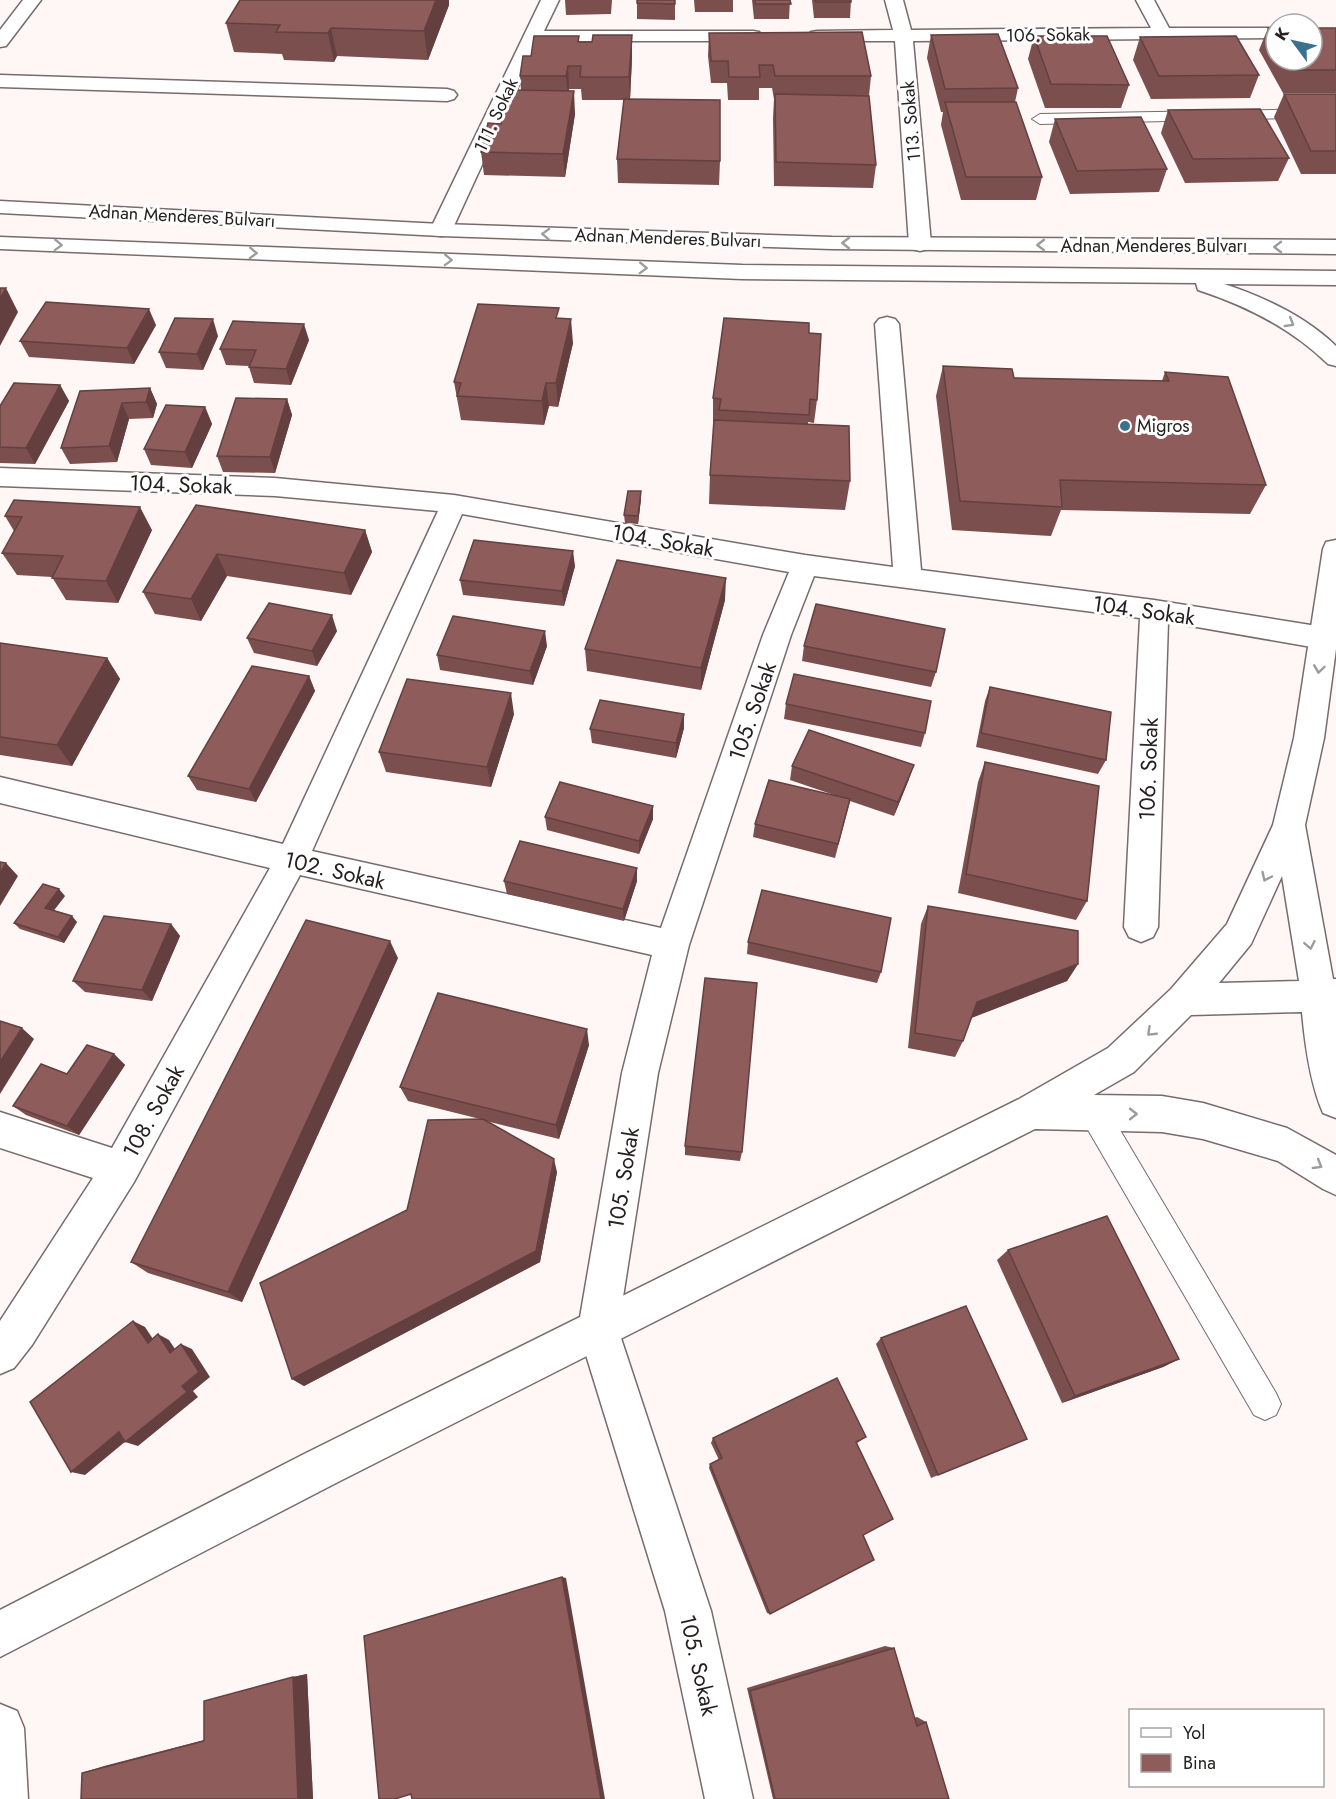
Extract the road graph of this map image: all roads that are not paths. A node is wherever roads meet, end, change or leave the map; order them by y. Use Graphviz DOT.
graph roads {
  1 [pos="32,0"];
  2 [pos="550,0"];
  3 [pos="894,0"];
  4 [pos="1145,0"];
  5 [pos="1264,33"];
  6 [pos="1163,34"];
  7 [pos="533,36"];
  8 [pos="772,36"];
  9 [pos="796,36"];
  10 [pos="904,36"];
  11 [pos="0,42"];
  12 [pos="0,81"];
  13 [pos="447,95"];
  14 [pos="1336,113"];
  15 [pos="1040,119"];
  16 [pos="0,207"];
  17 [pos="441,230"];
  18 [pos="0,243"];
  19 [pos="920,244"];
  20 [pos="1336,247"];
  21 [pos="1178,277"];
  22 [pos="1336,278"];
  23 [pos="887,324"];
  24 [pos="1336,358"];
  25 [pos="0,477"];
  26 [pos="454,504"];
  27 [pos="1336,549"];
  28 [pos="805,565"];
  29 [pos="908,578"];
  30 [pos="1154,610"];
  31 [pos="1323,638"];
  32 [pos="0,790"];
  33 [pos="1289,825"];
  34 [pos="292,860"];
  35 [pos="1141,927"];
  36 [pos="672,945"];
  37 [pos="1327,994"];
  38 [pos="1183,1000"];
  39 [pos="1336,1101"];
  40 [pos="1032,1111"];
  41 [pos="1094,1113"];
  42 [pos="0,1130"];
  43 [pos="121,1169"];
  44 [pos="1336,1176"];
  45 [pos="598,1329"];
  46 [pos="0,1354"];
  47 [pos="1265,1404"];
  48 [pos="0,1634"];
  49 [pos="0,1728"];
  50 [pos="4,1799"];
  51 [pos="729,1799"];
  1 -- 11 [label="street"];
  2 -- 7 [label="street, 111. Sokak"];
  3 -- 10 [label="street, 113. Sokak"];
  4 -- 6 [label="street"];
  5 -- 6 [label="street, 106. Sokak"];
  6 -- 10 [label="street, 106. Sokak"];
  7 -- 8 [label="street"];
  7 -- 17 [label="street, 111. Sokak"];
  9 -- 10 [label="street, 106. Sokak"];
  10 -- 19 [label="street, 113. Sokak"];
  12 -- 13 [label="street"];
  14 -- 15 [label="lane"];
  16 -- 17 [label="street, Adnan Menderes Bulvarı"];
  19 -- 17 [label="street, Adnan Menderes Bulvarı, one-way"];
  18 -- 21 [label="street, Adnan Menderes Bulvarı, one-way"];
  20 -- 19 [label="street, Adnan Menderes Bulvarı, one-way"];
  21 -- 22 [label="street, Adnan Menderes Bulvarı"];
  21 -- 24 [label="street, one-way"];
  23 -- 29 [label="street"];
  25 -- 26 [label="street, 104. Sokak"];
  26 -- 28 [label="street, 104. Sokak"];
  26 -- 34 [label="street, 108. Sokak"];
  27 -- 31 [label="street"];
  28 -- 29 [label="street, 104. Sokak"];
  28 -- 36 [label="street, 105. Sokak"];
  29 -- 30 [label="street, 104. Sokak"];
  30 -- 31 [label="street, 104. Sokak"];
  30 -- 35 [label="street, 106. Sokak"];
  31 -- 33 [label="street, one-way"];
  32 -- 34 [label="street, 102. Sokak"];
  33 -- 37 [label="street, one-way"];
  33 -- 38 [label="street, one-way"];
  34 -- 36 [label="street, 102. Sokak"];
  34 -- 43 [label="street, 108. Sokak"];
  36 -- 45 [label="street, 105. Sokak"];
  37 -- 38 [label="street"];
  37 -- 39 [label="street"];
  38 -- 40 [label="street, one-way"];
  40 -- 41 [label="street"];
  40 -- 45 [label="street"];
  41 -- 44 [label="street, one-way"];
  41 -- 47 [label="lane"];
  42 -- 43 [label="street"];
  43 -- 46 [label="street, 108. Sokak"];
  45 -- 48 [label="street"];
  45 -- 51 [label="street, 105. Sokak"];
  49 -- 50 [label="street"];
}
